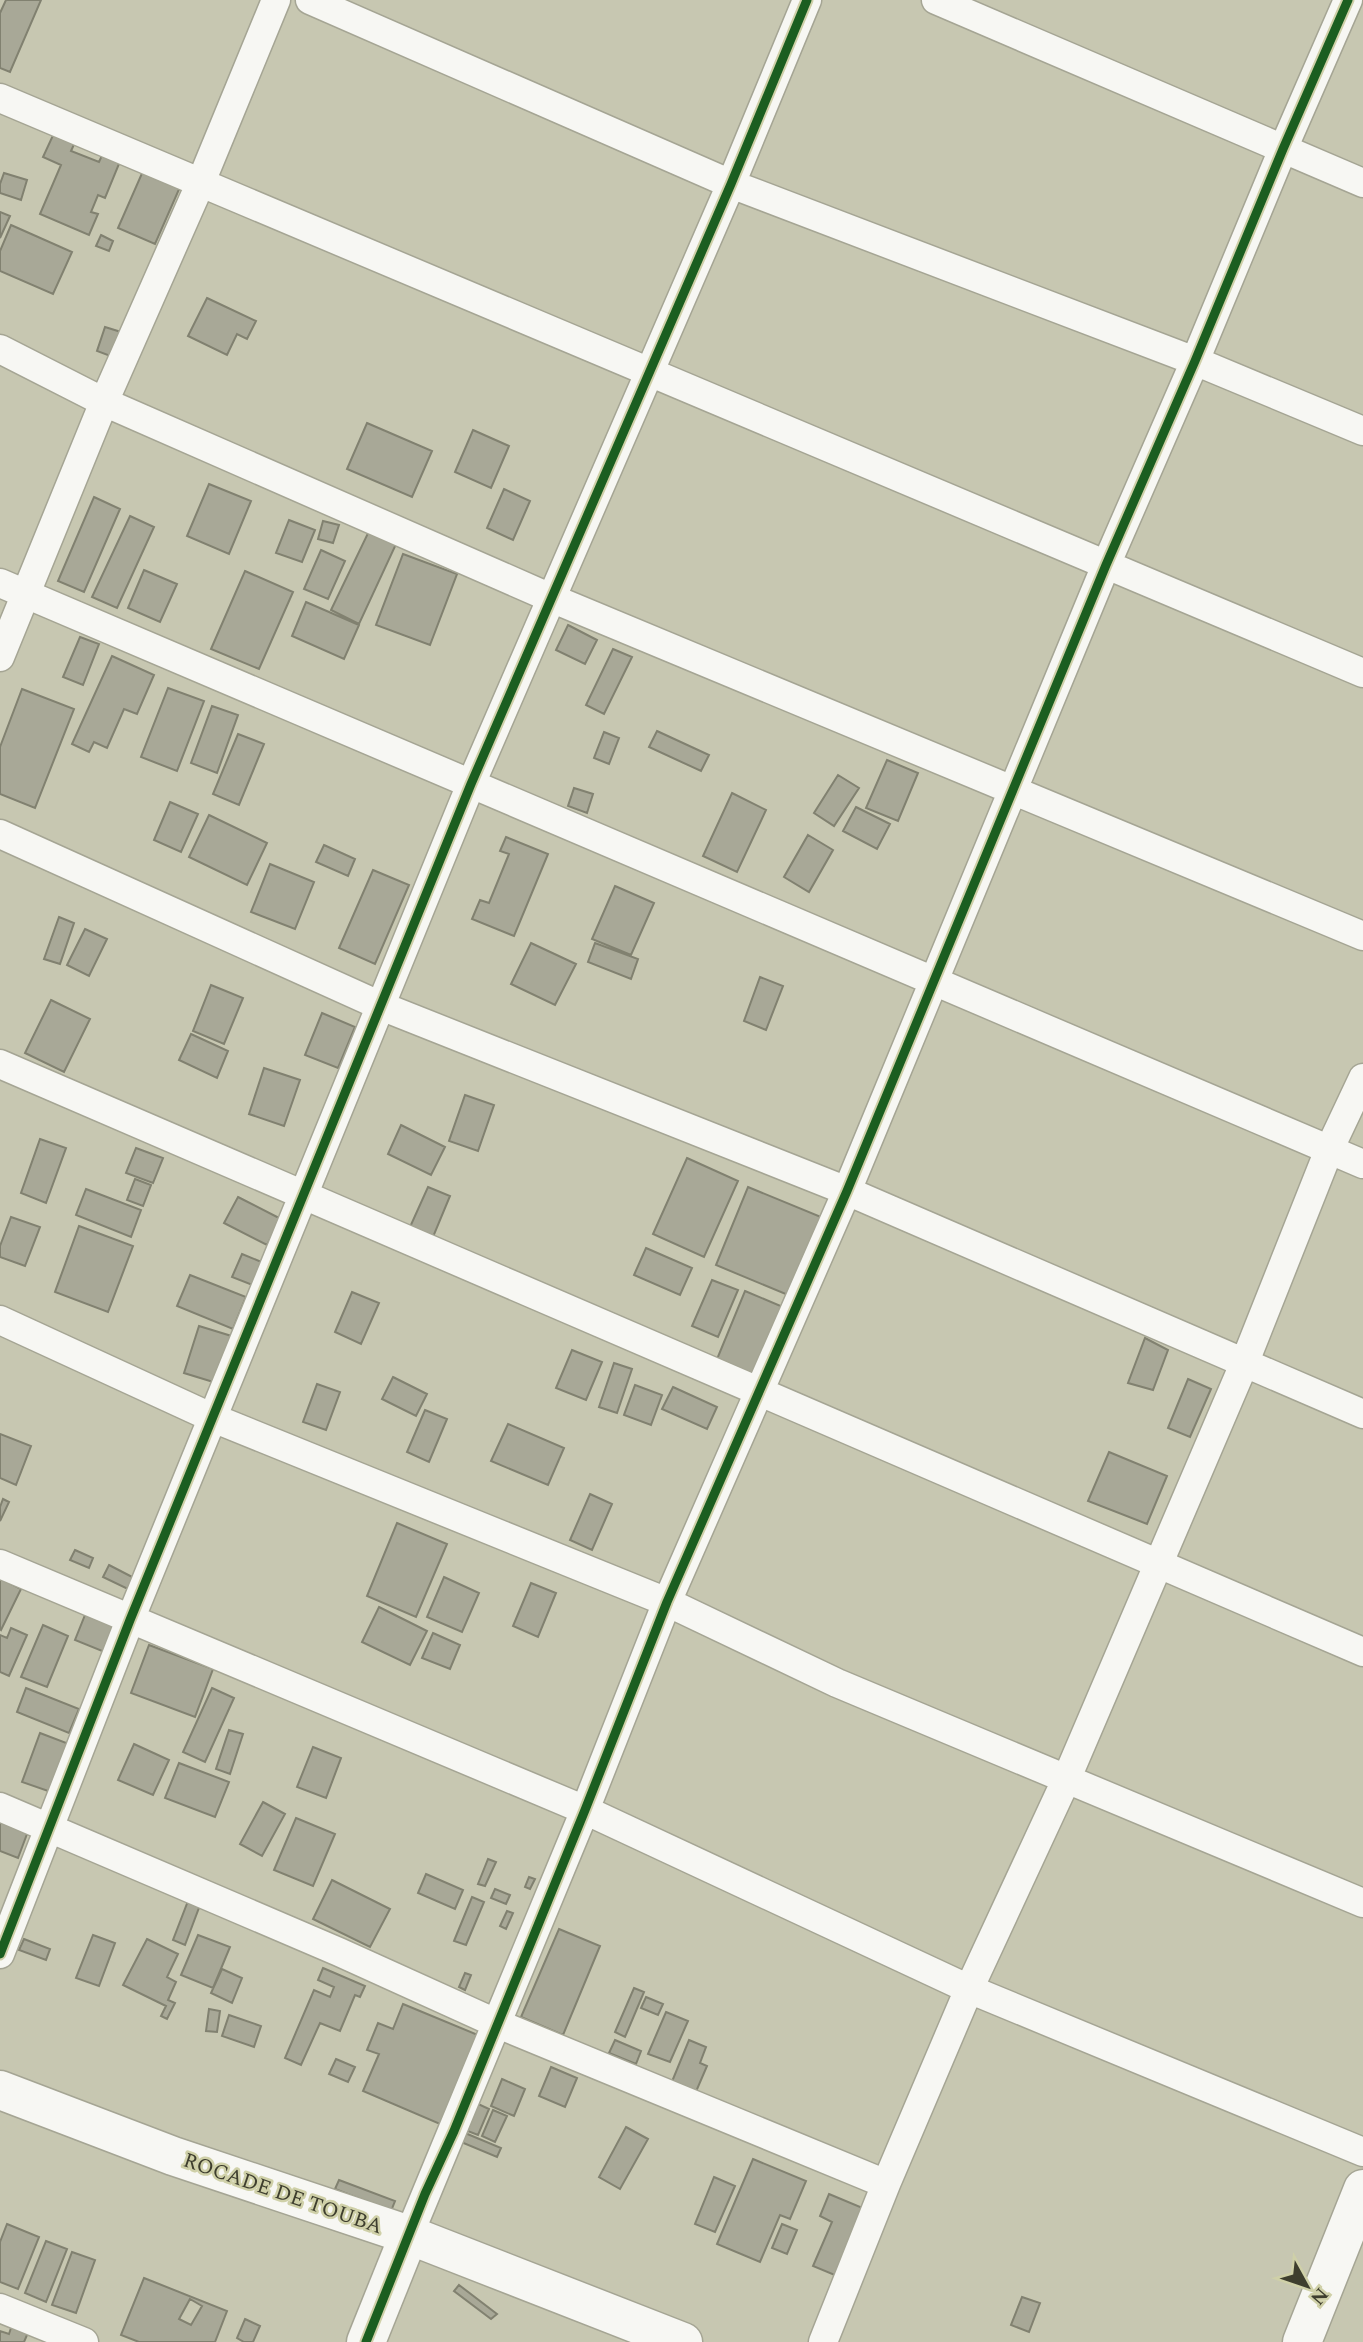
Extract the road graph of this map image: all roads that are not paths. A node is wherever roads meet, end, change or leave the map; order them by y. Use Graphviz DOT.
graph roads {
  1 [pos="276,0"];
  2 [pos="310,0"];
  3 [pos="807,0"];
  4 [pos="936,0"];
  5 [pos="1349,0"];
  6 [pos="0,97"];
  7 [pos="1283,149"];
  8 [pos="201,183"];
  9 [pos="1363,183"];
  10 [pos="731,184"];
  11 [pos="0,349"];
  12 [pos="1195,361"];
  13 [pos="649,372"];
  14 [pos="104,402"];
  15 [pos="1363,430"];
  16 [pos="1106,565"];
  17 [pos="0,583"];
  18 [pos="26,594"];
  19 [pos="551,598"];
  20 [pos="0,657"];
  21 [pos="1363,673"];
  22 [pos="471,784"];
  23 [pos="1014,790"];
  24 [pos="0,834"];
  25 [pos="1363,936"];
  26 [pos="934,982"];
  27 [pos="381,1006"];
  28 [pos="0,1064"];
  29 [pos="1363,1078"];
  30 [pos="1329,1150"];
  31 [pos="1363,1164"];
  32 [pos="847,1191"];
  33 [pos="302,1194"];
  34 [pos="0,1320"];
  35 [pos="1244,1363"];
  36 [pos="759,1391"];
  37 [pos="1363,1415"];
  38 [pos="213,1418"];
  39 [pos="1157,1563"];
  40 [pos="0,1564"];
  41 [pos="667,1602"];
  42 [pos="130,1620"];
  43 [pos="1363,1653"];
  44 [pos="1066,1780"];
  45 [pos="0,1807"];
  46 [pos="585,1810"];
  47 [pos="48,1829"];
  48 [pos="1363,1903"];
  49 [pos="0,1954"];
  50 [pos="969,1989"];
  51 [pos="498,2024"];
  52 [pos="0,2090"];
  53 [pos="1363,2152"];
  54 [pos="886,2184"];
  55 [pos="1363,2189"];
  56 [pos="409,2235"];
  57 [pos="0,2308"];
  58 [pos="84,2342"];
  59 [pos="366,2342"];
  60 [pos="683,2342"];
  61 [pos="823,2342"];
  62 [pos="1302,2342"];
  1 -- 8 [label="street"];
  2 -- 10 [label="street"];
  3 -- 10 [label="street"];
  4 -- 7 [label="street"];
  5 -- 7 [label="street"];
  6 -- 8 [label="street"];
  7 -- 9 [label="street"];
  7 -- 12 [label="street"];
  8 -- 13 [label="street"];
  8 -- 14 [label="street"];
  10 -- 12 [label="street"];
  10 -- 13 [label="street"];
  11 -- 14 [label="street"];
  12 -- 15 [label="street"];
  12 -- 16 [label="street"];
  13 -- 16 [label="street"];
  13 -- 19 [label="street"];
  14 -- 18 [label="street"];
  14 -- 19 [label="street"];
  16 -- 21 [label="street"];
  16 -- 23 [label="street"];
  17 -- 18 [label="street"];
  18 -- 20 [label="street"];
  18 -- 22 [label="street"];
  19 -- 22 [label="street"];
  19 -- 23 [label="street"];
  22 -- 26 [label="street"];
  22 -- 27 [label="street"];
  23 -- 25 [label="street"];
  23 -- 26 [label="street"];
  24 -- 27 [label="street"];
  26 -- 30 [label="street"];
  26 -- 32 [label="street"];
  27 -- 32 [label="street"];
  27 -- 33 [label="street"];
  28 -- 33 [label="street"];
  29 -- 30 [label="street"];
  30 -- 31 [label="street"];
  30 -- 35 [label="street"];
  32 -- 35 [label="street"];
  32 -- 36 [label="street"];
  33 -- 36 [label="street"];
  33 -- 38 [label="street"];
  34 -- 38 [label="street"];
  35 -- 37 [label="street"];
  35 -- 39 [label="street"];
  36 -- 39 [label="street"];
  36 -- 41 [label="street"];
  38 -- 41 [label="street"];
  38 -- 42 [label="street"];
  39 -- 43 [label="street"];
  39 -- 44 [label="street"];
  40 -- 42 [label="street"];
  41 -- 44 [label="street"];
  41 -- 46 [label="street"];
  42 -- 46 [label="street"];
  42 -- 47 [label="street"];
  44 -- 48 [label="street"];
  44 -- 50 [label="street"];
  45 -- 47 [label="street"];
  46 -- 50 [label="street"];
  46 -- 51 [label="street"];
  47 -- 49 [label="street"];
  47 -- 51 [label="street"];
  50 -- 53 [label="street"];
  50 -- 54 [label="street"];
  51 -- 54 [label="street"];
  51 -- 56 [label="street"];
  52 -- 56 [label="main road, ROCADE DE TOUBA"];
  54 -- 61 [label="street"];
  55 -- 62 [label="main road"];
  56 -- 59 [label="main road"];
  56 -- 60 [label="main road, ROCADE DE TOUBA"];
  57 -- 58 [label="street"];
}
